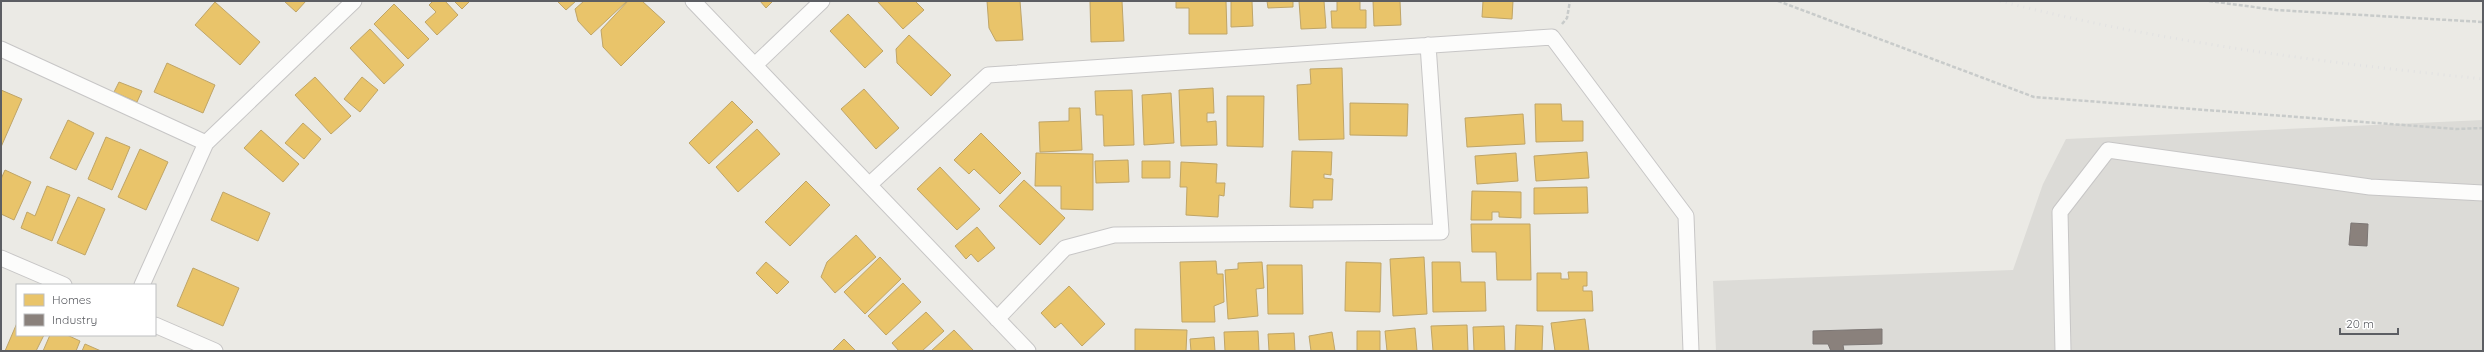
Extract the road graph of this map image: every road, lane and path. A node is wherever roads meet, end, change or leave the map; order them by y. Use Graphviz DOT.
graph roads {
  1 [pos="354,1"];
  2 [pos="693,1"];
  3 [pos="822,1"];
  4 [pos="1570,1"];
  5 [pos="1778,1"];
  6 [pos="2209,1"];
  7 [pos="2483,22"];
  8 [pos="1552,37"];
  9 [pos="1428,45"];
  10 [pos="1,49"];
  11 [pos="755,65"];
  12 [pos="2483,128"];
  13 [pos="206,143"];
  14 [pos="869,185"];
  15 [pos="2483,193"];
  16 [pos="1,258"];
  17 [pos="62,284"];
  18 [pos="142,284"];
  19 [pos="997,319"];
  20 [pos="156,325"];
  21 [pos="215,351"];
  22 [pos="1028,351"];
  23 [pos="1691,351"];
  24 [pos="2063,351"];
  1 -- 13 [label="street"];
  2 -- 11 [label="street"];
  3 -- 11 [label="street"];
  4 -- 8 [label="path"];
  5 -- 12 [label="path"];
  6 -- 7 [label="path"];
  8 -- 9 [label="street"];
  8 -- 23 [label="street"];
  9 -- 14 [label="street"];
  9 -- 19 [label="street"];
  10 -- 13 [label="street"];
  11 -- 14 [label="street"];
  13 -- 18 [label="street"];
  14 -- 19 [label="street"];
  15 -- 24 [label="street"];
  16 -- 17 [label="street"];
  19 -- 22 [label="street"];
  20 -- 21 [label="street"];
}
